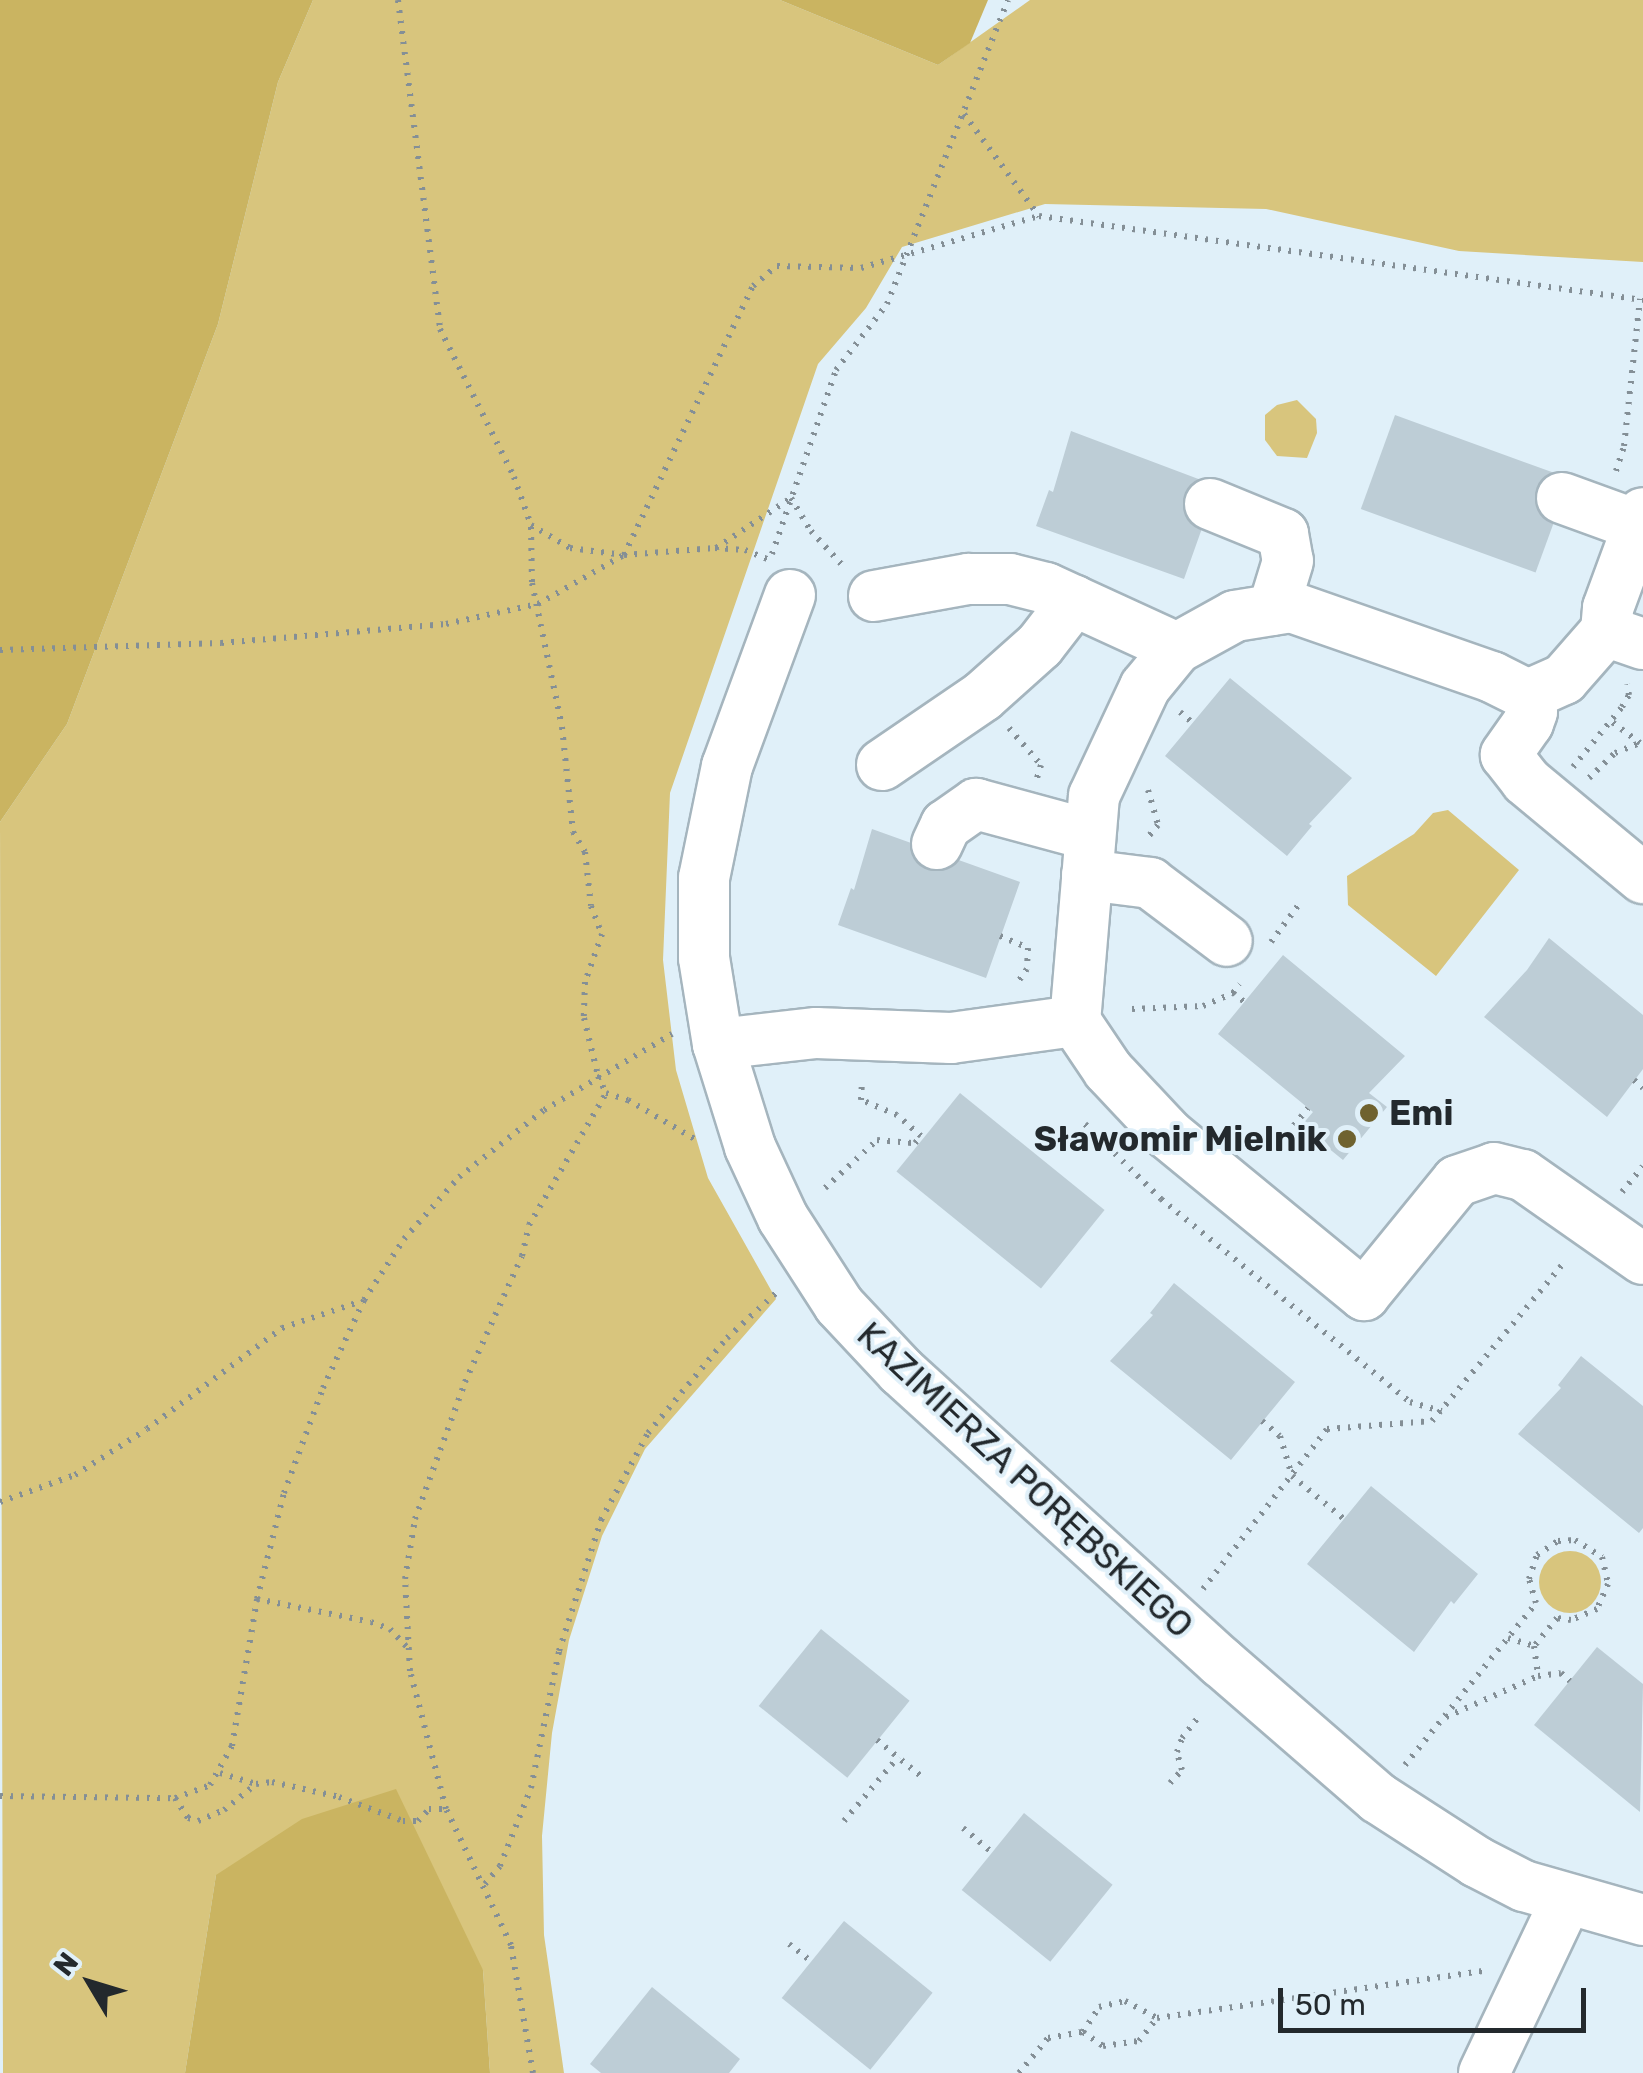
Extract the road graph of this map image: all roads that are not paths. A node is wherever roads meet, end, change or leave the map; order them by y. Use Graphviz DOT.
graph roads {
  1 [pos="1562,498"];
  2 [pos="1210,504"];
  3 [pos="1640,519"];
  4 [pos="887,594"];
  5 [pos="790,595"];
  6 [pos="1074,601"];
  7 [pos="1273,610"];
  8 [pos="1613,642"];
  9 [pos="1177,648"];
  10 [pos="1528,694"];
  11 [pos="882,766"];
  12 [pos="937,844"];
  13 [pos="1101,863"];
  14 [pos="1643,878"];
  15 [pos="1227,941"];
  16 [pos="1075,1021"];
  17 [pos="696,1038"];
  18 [pos="1642,1257"];
  19 [pos="1566,1900"];
  20 [pos="1643,1920"];
  21 [pos="1484,2073"];
  1 -- 3 [label="street"];
  2 -- 7 [label="street"];
  3 -- 8 [label="street"];
  4 -- 6 [label="street"];
  5 -- 17 [label="street, KAZIMIERZA PORĘBSKIEGO"];
  6 -- 9 [label="street"];
  6 -- 11 [label="street"];
  7 -- 9 [label="street"];
  7 -- 10 [label="street"];
  8 -- 10 [label="street"];
  9 -- 13 [label="street"];
  10 -- 14 [label="street"];
  12 -- 13 [label="street"];
  13 -- 15 [label="street"];
  13 -- 16 [label="street"];
  16 -- 17 [label="street"];
  16 -- 18 [label="street"];
  17 -- 19 [label="street, KAZIMIERZA PORĘBSKIEGO"];
  19 -- 20 [label="street, KAZIMIERZA PORĘBSKIEGO"];
  19 -- 21 [label="street"];
}
